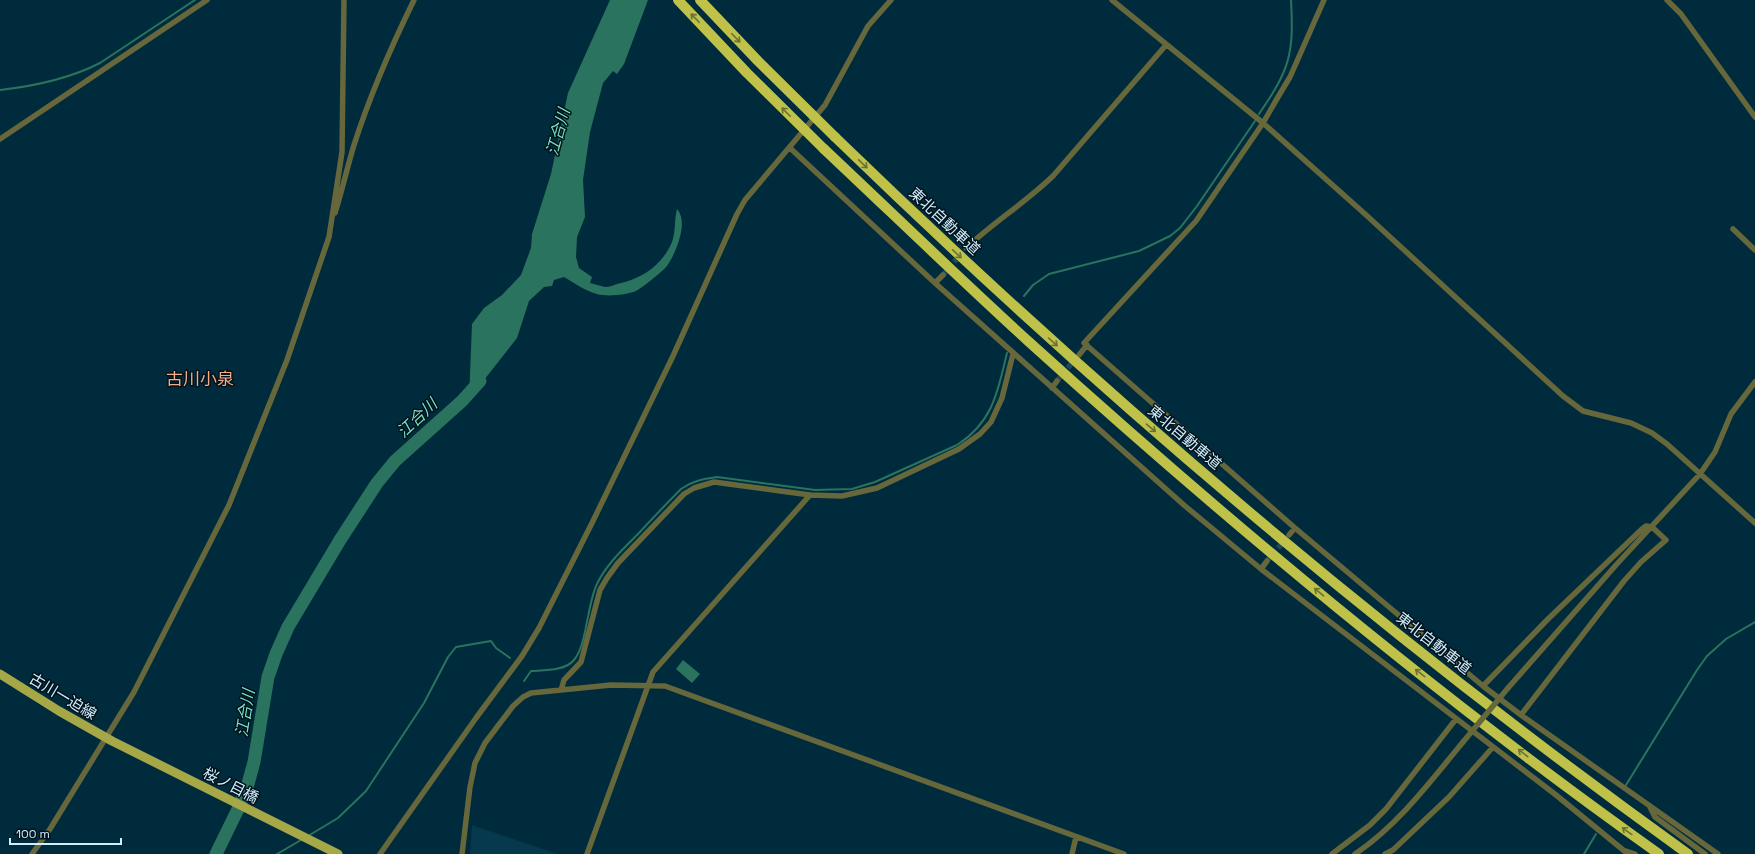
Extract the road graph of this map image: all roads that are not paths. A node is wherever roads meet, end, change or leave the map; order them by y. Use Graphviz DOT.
graph roads {
  1 [pos="207,0"];
  2 [pos="344,0"];
  3 [pos="414,0"];
  4 [pos="678,0"];
  5 [pos="700,0"];
  6 [pos="891,0"];
  7 [pos="1112,0"];
  8 [pos="1324,0"];
  9 [pos="1667,0"];
  10 [pos="1166,44"];
  11 [pos="1755,117"];
  12 [pos="1263,123"];
  13 [pos="0,139"];
  14 [pos="790,148"];
  15 [pos="1734,229"];
  16 [pos="329,237"];
  17 [pos="966,248"];
  18 [pos="1755,250"];
  19 [pos="943,275"];
  20 [pos="935,283"];
  21 [pos="1087,346"];
  22 [pos="1013,354"];
  23 [pos="1079,355"];
  24 [pos="1057,381"];
  25 [pos="1755,382"];
  26 [pos="1052,388"];
  27 [pos="1700,474"];
  28 [pos="810,495"];
  29 [pos="1755,523"];
  30 [pos="1652,526"];
  31 [pos="1295,528"];
  32 [pos="1289,535"];
  33 [pos="1267,561"];
  34 [pos="1262,568"];
  35 [pos="0,674"];
  36 [pos="647,685"];
  37 [pos="1483,686"];
  38 [pos="561,690"];
  39 [pos="1521,715"];
  40 [pos="1456,719"];
  41 [pos="108,739"];
  42 [pos="1493,748"];
  43 [pos="1650,806"];
  44 [pos="1076,837"];
  45 [pos="1622,849"];
  46 [pos="32,854"];
  47 [pos="338,854"];
  48 [pos="380,854"];
  49 [pos="462,854"];
  50 [pos="587,854"];
  51 [pos="1072,854"];
  52 [pos="1124,854"];
  53 [pos="1332,854"];
  54 [pos="1355,854"];
  55 [pos="1386,854"];
  56 [pos="1628,854"];
  57 [pos="1635,854"];
  58 [pos="1659,854"];
  59 [pos="1688,854"];
  60 [pos="1705,854"];
  61 [pos="1718,854"];
  1 -- 13 [label="street"];
  2 -- 16 [label="street"];
  3 -- 16 [label="street"];
  58 -- 4 [label="highway, 東北自動車道, one-way, bridge"];
  5 -- 59 [label="highway, 東北自動車道, one-way, bridge"];
  6 -- 14 [label="street"];
  7 -- 10 [label="street"];
  8 -- 12 [label="street"];
  9 -- 11 [label="street"];
  10 -- 12 [label="street"];
  10 -- 17 [label="street"];
  12 -- 21 [label="street"];
  12 -- 27 [label="street"];
  14 -- 20 [label="street"];
  14 -- 48 [label="street"];
  15 -- 18 [label="street"];
  16 -- 41 [label="street"];
  19 -- 20 [label="street"];
  20 -- 22 [label="street"];
  21 -- 23 [label="street"];
  21 -- 31 [label="street"];
  22 -- 26 [label="street"];
  22 -- 28 [label="street"];
  24 -- 26 [label="street"];
  25 -- 27 [label="street"];
  26 -- 34 [label="street"];
  27 -- 29 [label="street"];
  27 -- 30 [label="street"];
  28 -- 36 [label="street"];
  28 -- 38 [label="street"];
  30 -- 37 [label="street"];
  30 -- 39 [label="street"];
  30 -- 54 [label="street, bridge"];
  31 -- 32 [label="street"];
  31 -- 37 [label="street"];
  33 -- 34 [label="street"];
  34 -- 40 [label="street"];
  35 -- 41 [label="main road, 古川一迫線"];
  36 -- 38 [label="street"];
  36 -- 44 [label="street"];
  36 -- 50 [label="street"];
  37 -- 39 [label="street"];
  38 -- 49 [label="street"];
  39 -- 43 [label="street"];
  40 -- 42 [label="street"];
  40 -- 53 [label="street"];
  41 -- 46 [label="street"];
  41 -- 47 [label="main road, 桜ノ目橋"];
  42 -- 45 [label="street"];
  42 -- 55 [label="street"];
  43 -- 60 [label="street"];
  43 -- 61 [label="street"];
  44 -- 51 [label="street"];
  44 -- 52 [label="street"];
  45 -- 56 [label="street"];
  45 -- 57 [label="street"];
}
